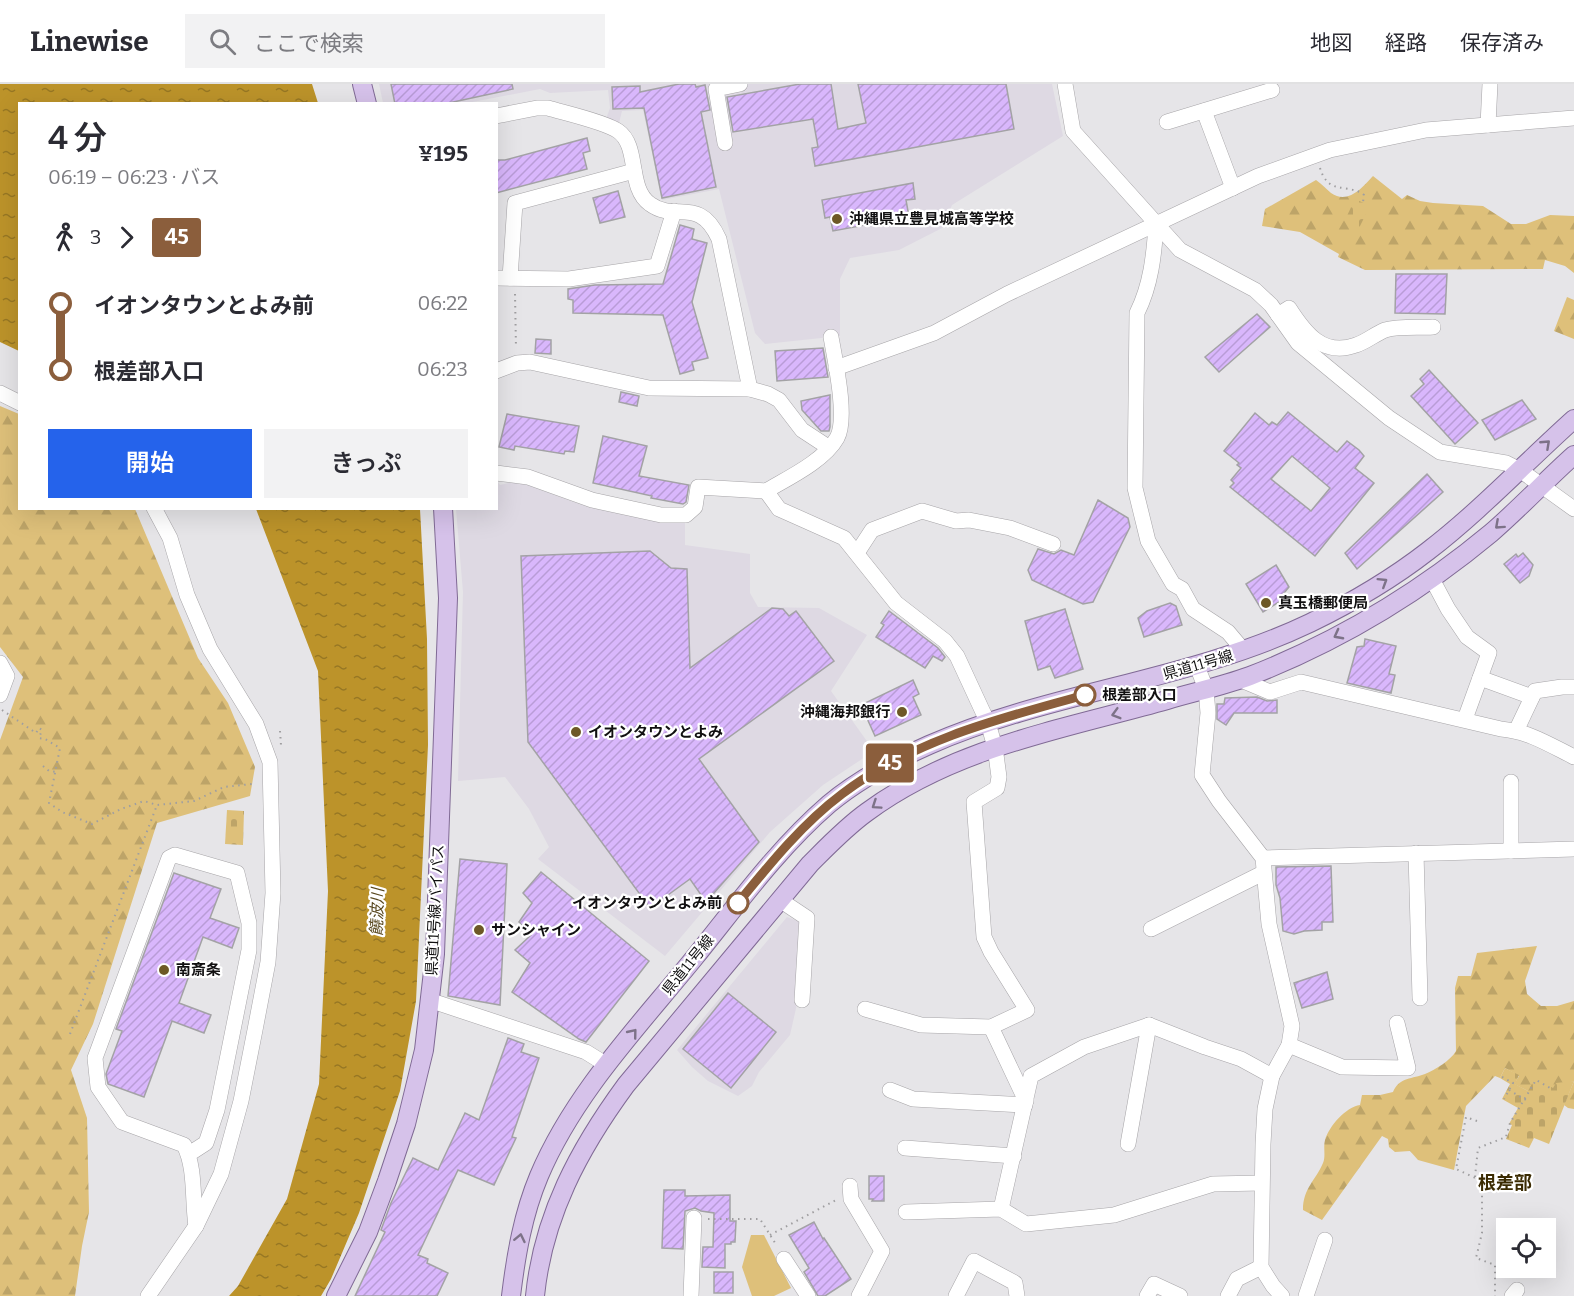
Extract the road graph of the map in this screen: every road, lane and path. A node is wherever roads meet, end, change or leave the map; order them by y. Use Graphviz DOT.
graph roads {
  1 [pos="362,84"];
  2 [pos="740,84"];
  3 [pos="1065,84"];
  4 [pos="1490,84"];
  5 [pos="1272,90"];
  6 [pos="366,102"];
  7 [pos="1204,111"];
  8 [pos="498,116"];
  9 [pos="1574,118"];
  10 [pos="1167,122"];
  11 [pos="1488,125"];
  12 [pos="725,143"];
  13 [pos="1316,154"];
  14 [pos="634,171"];
  15 [pos="1233,188"];
  16 [pos="1363,202"];
  17 [pos="674,211"];
  18 [pos="1156,225"];
  19 [pos="507,278"];
  20 [pos="1278,315"];
  21 [pos="1432,327"];
  22 [pos="831,337"];
  23 [pos="517,363"];
  24 [pos="836,368"];
  25 [pos="498,370"];
  26 [pos="750,389"];
  27 [pos="0,393"];
  28 [pos="18,402"];
  29 [pos="1574,419"];
  30 [pos="828,447"];
  31 [pos="1574,455"];
  32 [pos="1520,470"];
  33 [pos="498,473"];
  34 [pos="1542,486"];
  35 [pos="766,491"];
  36 [pos="1574,509"];
  37 [pos="155,510"];
  38 [pos="443,510"];
  39 [pos="1053,544"];
  40 [pos="856,553"];
  41 [pos="1432,579"];
  42 [pos="1244,651"];
  43 [pos="0,663"];
  44 [pos="1197,666"];
  45 [pos="1480,678"];
  46 [pos="1239,679"];
  47 [pos="1574,687"];
  48 [pos="1206,689"];
  49 [pos="0,695"];
  50 [pos="1532,697"];
  51 [pos="0,708"];
  52 [pos="1465,719"];
  53 [pos="988,723"];
  54 [pos="1516,730"];
  55 [pos="995,747"];
  56 [pos="1574,757"];
  57 [pos="44,766"];
  58 [pos="56,772"];
  59 [pos="1511,782"];
  60 [pos="252,784"];
  61 [pos="157,805"];
  62 [pos="1574,849"];
  63 [pos="1511,851"];
  64 [pos="1416,853"];
  65 [pos="1263,865"];
  66 [pos="780,900"];
  67 [pos="1151,929"];
  68 [pos="1420,998"];
  69 [pos="429,1000"];
  70 [pos="802,1000"];
  71 [pos="865,1009"];
  72 [pos="1397,1023"];
  73 [pos="1149,1025"];
  74 [pos="992,1027"];
  75 [pos="70,1034"];
  76 [pos="1289,1045"];
  77 [pos="607,1065"];
  78 [pos="1272,1076"];
  79 [pos="1502,1077"];
  80 [pos="1551,1089"];
  81 [pos="891,1090"];
  82 [pos="1509,1090"];
  83 [pos="1504,1099"];
  84 [pos="1526,1100"];
  85 [pos="1026,1103"];
  86 [pos="1477,1120"];
  87 [pos="1128,1144"];
  88 [pos="905,1148"];
  89 [pos="189,1154"];
  90 [pos="1014,1156"];
  91 [pos="1475,1178"];
  92 [pos="1261,1184"];
  93 [pos="845,1192"];
  94 [pos="1001,1209"];
  95 [pos="906,1212"];
  96 [pos="694,1218"];
  97 [pos="196,1226"];
  98 [pos="770,1235"];
  99 [pos="1325,1240"];
  100 [pos="784,1259"];
  101 [pos="1261,1267"];
  102 [pos="148,1296"];
  103 [pos="336,1296"];
  104 [pos="511,1296"];
  105 [pos="535,1296"];
  106 [pos="691,1296"];
  107 [pos="808,1296"];
  108 [pos="859,1296"];
  109 [pos="956,1296"];
  110 [pos="1017,1296"];
  111 [pos="1147,1296"];
  112 [pos="1180,1296"];
  113 [pos="1228,1296"];
  114 [pos="1282,1296"];
  115 [pos="1306,1296"];
  116 [pos="1495,1296"];
  1 -- 6 [label="main road"];
  2 -- 12 [label="street"];
  3 -- 18 [label="street"];
  4 -- 11 [label="street"];
  5 -- 7 [label="street"];
  7 -- 10 [label="street"];
  7 -- 15 [label="street"];
  8 -- 14 [label="street"];
  9 -- 11 [label="street"];
  11 -- 13 [label="street"];
  13 -- 15 [label="street"];
  13 -- 16 [label="path"];
  14 -- 17 [label="street"];
  14 -- 19 [label="street"];
  15 -- 18 [label="street"];
  17 -- 19 [label="street"];
  17 -- 26 [label="street"];
  18 -- 20 [label="street"];
  18 -- 24 [label="street"];
  18 -- 42 [label="street"];
  19 -- 23 [label="path"];
  20 -- 21 [label="street"];
  20 -- 32 [label="street"];
  22 -- 24 [label="street"];
  23 -- 25 [label="street"];
  23 -- 26 [label="street"];
  24 -- 30 [label="street"];
  26 -- 30 [label="street"];
  27 -- 28 [label="street"];
  32 -- 29 [label="main road, 県道11号線, one-way"];
  30 -- 35 [label="street"];
  31 -- 34 [label="main road, 県道11号線"];
  32 -- 34 [label="street"];
  42 -- 32 [label="main road, 県道11号線, one-way"];
  33 -- 35 [label="street"];
  34 -- 36 [label="street"];
  34 -- 41 [label="main road, 県道11号線, one-way"];
  35 -- 40 [label="street"];
  37 -- 97 [label="street"];
  38 -- 69 [label="main road, 県道11号線バイパス"];
  39 -- 40 [label="street"];
  40 -- 53 [label="street"];
  41 -- 45 [label="street"];
  41 -- 46 [label="main road, 県道11号線, one-way"];
  42 -- 44 [label="main road, 県道11号線"];
  43 -- 49 [label="street"];
  44 -- 48 [label="street"];
  44 -- 53 [label="main road, 県道11号線"];
  45 -- 50 [label="street"];
  45 -- 52 [label="street"];
  46 -- 48 [label="main road, 県道11号線"];
  46 -- 52 [label="street"];
  47 -- 50 [label="street"];
  48 -- 55 [label="main road, 県道11号線, one-way"];
  48 -- 65 [label="street"];
  50 -- 54 [label="street"];
  51 -- 58 [label="path"];
  52 -- 54 [label="street"];
  53 -- 55 [label="street"];
  77 -- 53 [label="main road, 県道11号線, one-way"];
  54 -- 56 [label="street"];
  55 -- 66 [label="main road, 県道11号線, one-way"];
  55 -- 74 [label="street"];
  57 -- 58 [label="path"];
  58 -- 61 [label="path"];
  59 -- 63 [label="street"];
  60 -- 61 [label="path"];
  61 -- 75 [label="path"];
  62 -- 63 [label="street"];
  63 -- 64 [label="street"];
  64 -- 65 [label="street"];
  64 -- 68 [label="street"];
  65 -- 67 [label="street"];
  65 -- 76 [label="street"];
  66 -- 70 [label="street"];
  66 -- 105 [label="main road, 県道11号線"];
  69 -- 77 [label="street"];
  69 -- 103 [label="main road, 県道11号線バイパス"];
  71 -- 74 [label="street"];
  72 -- 76 [label="street"];
  73 -- 78 [label="street"];
  73 -- 85 [label="street"];
  73 -- 87 [label="street"];
  74 -- 85 [label="street"];
  76 -- 78 [label="street"];
  104 -- 77 [label="main road, 県道11号線, one-way"];
  78 -- 92 [label="street"];
  79 -- 82 [label="path"];
  80 -- 84 [label="path"];
  81 -- 85 [label="street"];
  82 -- 83 [label="path"];
  82 -- 84 [label="path"];
  84 -- 91 [label="path"];
  85 -- 90 [label="street"];
  86 -- 91 [label="path"];
  88 -- 90 [label="street"];
  89 -- 89 [label="street"];
  89 -- 97 [label="street"];
  90 -- 94 [label="street"];
  91 -- 116 [label="path"];
  92 -- 94 [label="street"];
  92 -- 101 [label="street"];
  93 -- 98 [label="path"];
  93 -- 108 [label="street"];
  94 -- 95 [label="street"];
  96 -- 98 [label="path"];
  96 -- 106 [label="street"];
  97 -- 102 [label="street"];
  98 -- 100 [label="path"];
  99 -- 115 [label="street"];
  100 -- 107 [label="street"];
  101 -- 113 [label="street"];
  101 -- 114 [label="street"];
  109 -- 110 [label="street"];
  111 -- 112 [label="street"];
}
